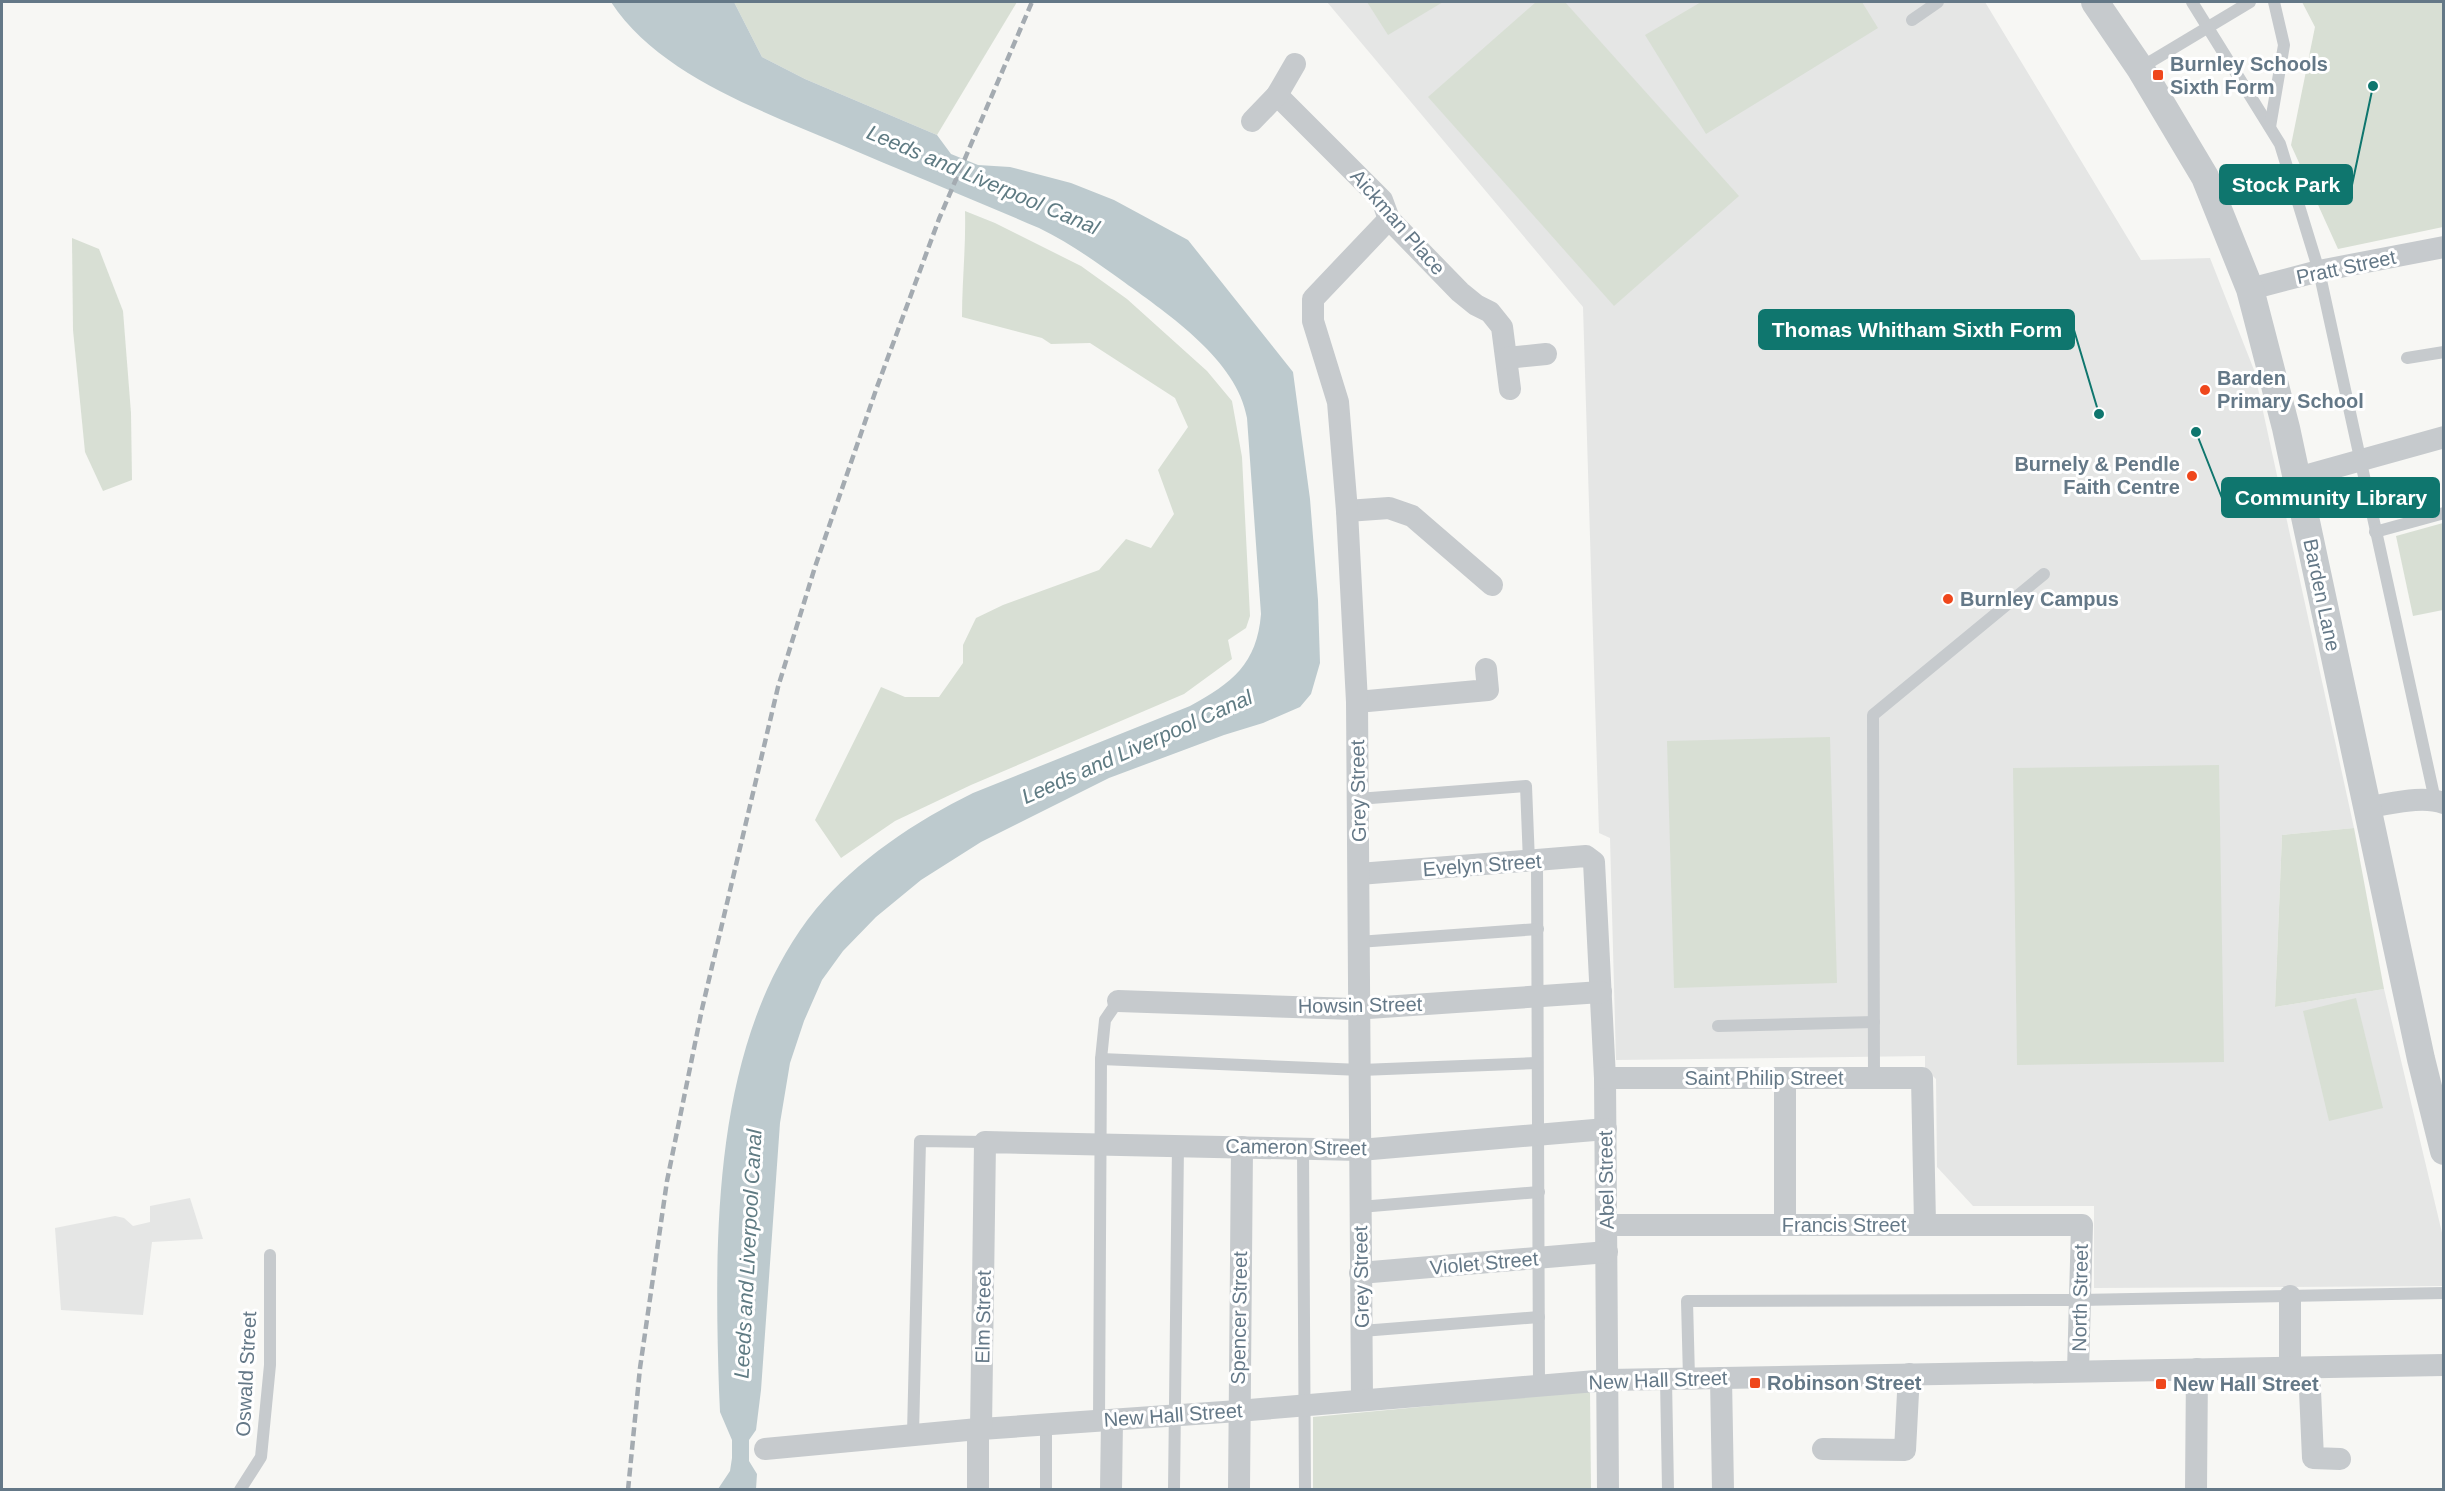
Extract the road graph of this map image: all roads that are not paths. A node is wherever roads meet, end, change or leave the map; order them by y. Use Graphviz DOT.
graph roads {
  1 [pos="1938,2"];
  2 [pos="2095,2"];
  3 [pos="2192,2"];
  4 [pos="2250,2"];
  5 [pos="2274,2"];
  6 [pos="1912,20"];
  7 [pos="2208,28"];
  8 [pos="1295,64"];
  9 [pos="2140,68"];
  10 [pos="1277,95"];
  11 [pos="1252,121"];
  12 [pos="2270,127"];
  13 [pos="1389,219"];
  14 [pos="2444,247"];
  15 [pos="2319,271"];
  16 [pos="2250,289"];
  17 [pos="2444,352"];
  18 [pos="1546,354"];
  19 [pos="1507,358"];
  20 [pos="2407,358"];
  21 [pos="1510,389"];
  22 [pos="2444,437"];
  23 [pos="2360,461"];
  24 [pos="2296,478"];
  25 [pos="1347,511"];
  26 [pos="2444,513"];
  27 [pos="2375,532"];
  28 [pos="2044,574"];
  29 [pos="1492,585"];
  30 [pos="1486,669"];
  31 [pos="1357,702"];
  32 [pos="1358,799"];
  33 [pos="2439,802"];
  34 [pos="2368,807"];
  35 [pos="1533,862"];
  36 [pos="1596,871"];
  37 [pos="1359,874"];
  38 [pos="1538,929"];
  39 [pos="1358,942"];
  40 [pos="1601,992"];
  41 [pos="1538,996"];
  42 [pos="1118,1001"];
  43 [pos="1359,1008"];
  44 [pos="1874,1022"];
  45 [pos="1718,1026"];
  46 [pos="2432,1058"];
  47 [pos="1101,1059"];
  48 [pos="1536,1063"];
  49 [pos="1361,1070"];
  50 [pos="1605,1078"];
  51 [pos="1785,1078"];
  52 [pos="1874,1078"];
  53 [pos="1606,1129"];
  54 [pos="1539,1135"];
  55 [pos="985,1142"];
  56 [pos="1102,1143"];
  57 [pos="1178,1145"];
  58 [pos="1242,1147"];
  59 [pos="1303,1149"];
  60 [pos="1360,1150"];
  61 [pos="2444,1151"];
  62 [pos="1539,1192"];
  63 [pos="1360,1207"];
  64 [pos="1925,1224"];
  65 [pos="1607,1225"];
  66 [pos="1785,1225"];
  67 [pos="2082,1225"];
  68 [pos="1607,1252"];
  69 [pos="270,1255"];
  70 [pos="1539,1259"];
  71 [pos="1360,1273"];
  72 [pos="2444,1293"];
  73 [pos="2290,1296"];
  74 [pos="2080,1300"];
  75 [pos="1539,1317"];
  76 [pos="1362,1331"];
  77 [pos="2444,1365"];
  78 [pos="2299,1368"];
  79 [pos="2197,1369"];
  80 [pos="2078,1371"];
  81 [pos="1909,1374"];
  82 [pos="1678,1378"];
  83 [pos="1721,1378"];
  84 [pos="1608,1380"];
  85 [pos="1539,1385"];
  86 [pos="1362,1399"];
  87 [pos="1304,1405"];
  88 [pos="1238,1411"];
  89 [pos="1174,1415"];
  90 [pos="1105,1420"];
  91 [pos="1046,1424"];
  92 [pos="979,1429"];
  93 [pos="913,1434"];
  94 [pos="765,1449"];
  95 [pos="1823,1449"];
  96 [pos="2340,1459"];
  97 [pos="240,1490"];
  98 [pos="978,1490"];
  99 [pos="1046,1490"];
  100 [pos="1111,1490"];
  101 [pos="1174,1490"];
  102 [pos="1239,1490"];
  103 [pos="1305,1490"];
  104 [pos="1608,1490"];
  105 [pos="1668,1490"];
  106 [pos="1723,1490"];
  107 [pos="2196,1490"];
  1 -- 6 [label="lane"];
  2 -- 9 [label="street, Barden Lane"];
  3 -- 7 [label="lane"];
  4 -- 7 [label="lane"];
  5 -- 12 [label="lane"];
  7 -- 9 [label="lane"];
  7 -- 12 [label="lane"];
  8 -- 10 [label="street"];
  9 -- 16 [label="street, Barden Lane"];
  10 -- 11 [label="street"];
  10 -- 13 [label="street, Aickman Place"];
  12 -- 15 [label="lane"];
  13 -- 19 [label="street, Aickman Place"];
  13 -- 25 [label="street, Grey Street"];
  14 -- 15 [label="street, Pratt Street"];
  15 -- 16 [label="street, Pratt Street"];
  15 -- 23 [label="lane"];
  16 -- 24 [label="street, Barden Lane"];
  17 -- 20 [label="lane"];
  18 -- 19 [label="street"];
  19 -- 21 [label="street, Aickman Place"];
  22 -- 23 [label="street"];
  23 -- 24 [label="street"];
  23 -- 27 [label="lane"];
  24 -- 34 [label="street, Barden Lane"];
  25 -- 29 [label="street"];
  25 -- 31 [label="street, Grey Street"];
  26 -- 27 [label="lane"];
  27 -- 33 [label="lane"];
  28 -- 44 [label="lane"];
  30 -- 31 [label="street"];
  31 -- 32 [label="street, Grey Street"];
  32 -- 35 [label="lane"];
  32 -- 37 [label="street, Grey Street"];
  33 -- 34 [label="street"];
  34 -- 46 [label="street, Barden Lane"];
  35 -- 36 [label="street, Evelyn Street"];
  35 -- 37 [label="street, Evelyn Street"];
  35 -- 38 [label="lane"];
  36 -- 40 [label="street, Abel Street"];
  37 -- 39 [label="street, Grey Street"];
  38 -- 39 [label="lane"];
  38 -- 41 [label="lane"];
  39 -- 43 [label="street, Grey Street"];
  40 -- 41 [label="street, Howsin Street"];
  40 -- 50 [label="street, Abel Street"];
  41 -- 43 [label="street, Howsin Street"];
  41 -- 48 [label="lane"];
  42 -- 43 [label="street, Howsin Street"];
  42 -- 47 [label="lane"];
  43 -- 49 [label="street, Grey Street"];
  44 -- 45 [label="lane"];
  44 -- 52 [label="lane"];
  46 -- 61 [label="street, Barden Lane"];
  47 -- 49 [label="lane"];
  47 -- 56 [label="lane"];
  48 -- 49 [label="lane"];
  48 -- 54 [label="lane"];
  49 -- 60 [label="street, Grey Street"];
  50 -- 51 [label="street, Saint Philip Street"];
  50 -- 53 [label="street, Abel Street"];
  51 -- 52 [label="street, Saint Philip Street"];
  51 -- 66 [label="street"];
  52 -- 64 [label="street, Saint Philip Street"];
  53 -- 54 [label="street, Cameron Street"];
  53 -- 65 [label="street, Abel Street"];
  54 -- 60 [label="street, Cameron Street"];
  54 -- 62 [label="lane"];
  55 -- 56 [label="street, Cameron Street"];
  55 -- 92 [label="street, Elm Street"];
  55 -- 93 [label="lane"];
  56 -- 57 [label="street, Cameron Street"];
  56 -- 90 [label="lane"];
  57 -- 58 [label="street, Cameron Street"];
  57 -- 89 [label="lane"];
  58 -- 59 [label="street, Cameron Street"];
  58 -- 88 [label="street, Spencer Street"];
  59 -- 60 [label="street, Cameron Street"];
  59 -- 87 [label="lane"];
  60 -- 63 [label="street, Grey Street"];
  62 -- 63 [label="lane"];
  62 -- 70 [label="lane"];
  63 -- 71 [label="street, Grey Street"];
  64 -- 66 [label="street, Francis Street"];
  64 -- 67 [label="street, Francis Street"];
  65 -- 66 [label="street, Francis Street"];
  65 -- 68 [label="street, Abel Street"];
  67 -- 74 [label="street, North Street"];
  68 -- 70 [label="street, Violet Street"];
  68 -- 84 [label="street, Abel Street"];
  69 -- 97 [label="lane, Oswald Street"];
  70 -- 71 [label="street, Violet Street"];
  70 -- 75 [label="lane"];
  71 -- 76 [label="street, Grey Street"];
  72 -- 73 [label="lane"];
  73 -- 74 [label="lane"];
  73 -- 78 [label="street"];
  74 -- 80 [label="street, North Street"];
  74 -- 82 [label="lane"];
  75 -- 76 [label="lane"];
  75 -- 85 [label="lane"];
  76 -- 86 [label="street, Grey Street"];
  77 -- 78 [label="street, New Hall Street"];
  78 -- 79 [label="street, New Hall Street"];
  78 -- 96 [label="street"];
  79 -- 80 [label="street, New Hall Street"];
  79 -- 107 [label="street"];
  80 -- 81 [label="street, New Hall Street"];
  81 -- 83 [label="street, New Hall Street"];
  81 -- 95 [label="street"];
  82 -- 83 [label="street, New Hall Street"];
  82 -- 84 [label="street, New Hall Street"];
  82 -- 105 [label="lane"];
  83 -- 106 [label="street"];
  84 -- 85 [label="street, New Hall Street"];
  84 -- 104 [label="street, Abel Street"];
  85 -- 86 [label="street, New Hall Street"];
  86 -- 87 [label="street, New Hall Street"];
  87 -- 88 [label="street, New Hall Street"];
  87 -- 103 [label="lane"];
  88 -- 89 [label="street, New Hall Street"];
  88 -- 102 [label="street, Spencer Street"];
  89 -- 90 [label="street, New Hall Street"];
  89 -- 101 [label="lane"];
  90 -- 91 [label="street, New Hall Street"];
  90 -- 100 [label="street"];
  91 -- 92 [label="street, New Hall Street"];
  91 -- 99 [label="lane"];
  92 -- 93 [label="street, New Hall Street"];
  92 -- 98 [label="street, Elm Street"];
  93 -- 94 [label="street, New Hall Street"];
}
